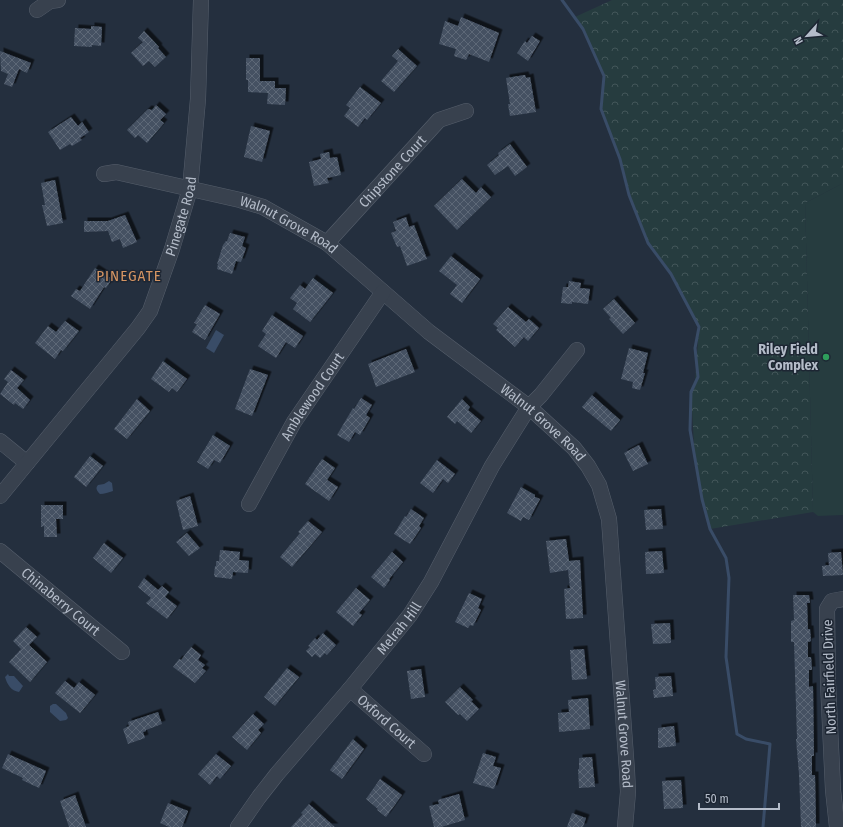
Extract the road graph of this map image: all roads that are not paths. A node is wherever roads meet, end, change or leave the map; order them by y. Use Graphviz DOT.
graph roads {
  1 [pos="58,0"];
  2 [pos="202,0"];
  3 [pos="37,10"];
  4 [pos="466,111"];
  5 [pos="104,174"];
  6 [pos="190,189"];
  7 [pos="327,243"];
  8 [pos="383,292"];
  9 [pos="577,350"];
  10 [pos="529,407"];
  11 [pos="0,441"];
  12 [pos="27,463"];
  13 [pos="0,496"];
  14 [pos="249,504"];
  15 [pos="0,551"];
  16 [pos="838,600"];
  17 [pos="122,652"];
  18 [pos="350,689"];
  19 [pos="424,754"];
  20 [pos="238,827"];
  21 [pos="625,827"];
  22 [pos="837,827"];
  1 -- 3 [label="street"];
  2 -- 6 [label="street, Pinegate Road"];
  4 -- 7 [label="street, Chipstone Court"];
  5 -- 6 [label="street, Walnut Grove Road"];
  6 -- 7 [label="street, Walnut Grove Road"];
  6 -- 12 [label="street, Pinegate Road"];
  7 -- 8 [label="street, Walnut Grove Road"];
  8 -- 10 [label="street, Walnut Grove Road"];
  8 -- 14 [label="street, Amblewood Court"];
  9 -- 10 [label="street, Melrah Hill"];
  10 -- 18 [label="street, Melrah Hill"];
  10 -- 21 [label="street, Walnut Grove Road"];
  11 -- 12 [label="street"];
  12 -- 13 [label="street, Pinegate Road"];
  15 -- 17 [label="street, Chinaberry Court"];
  16 -- 22 [label="street, North Fairfield Drive"];
  18 -- 19 [label="street, Oxford Court"];
  18 -- 20 [label="street, Melrah Hill"];
}
